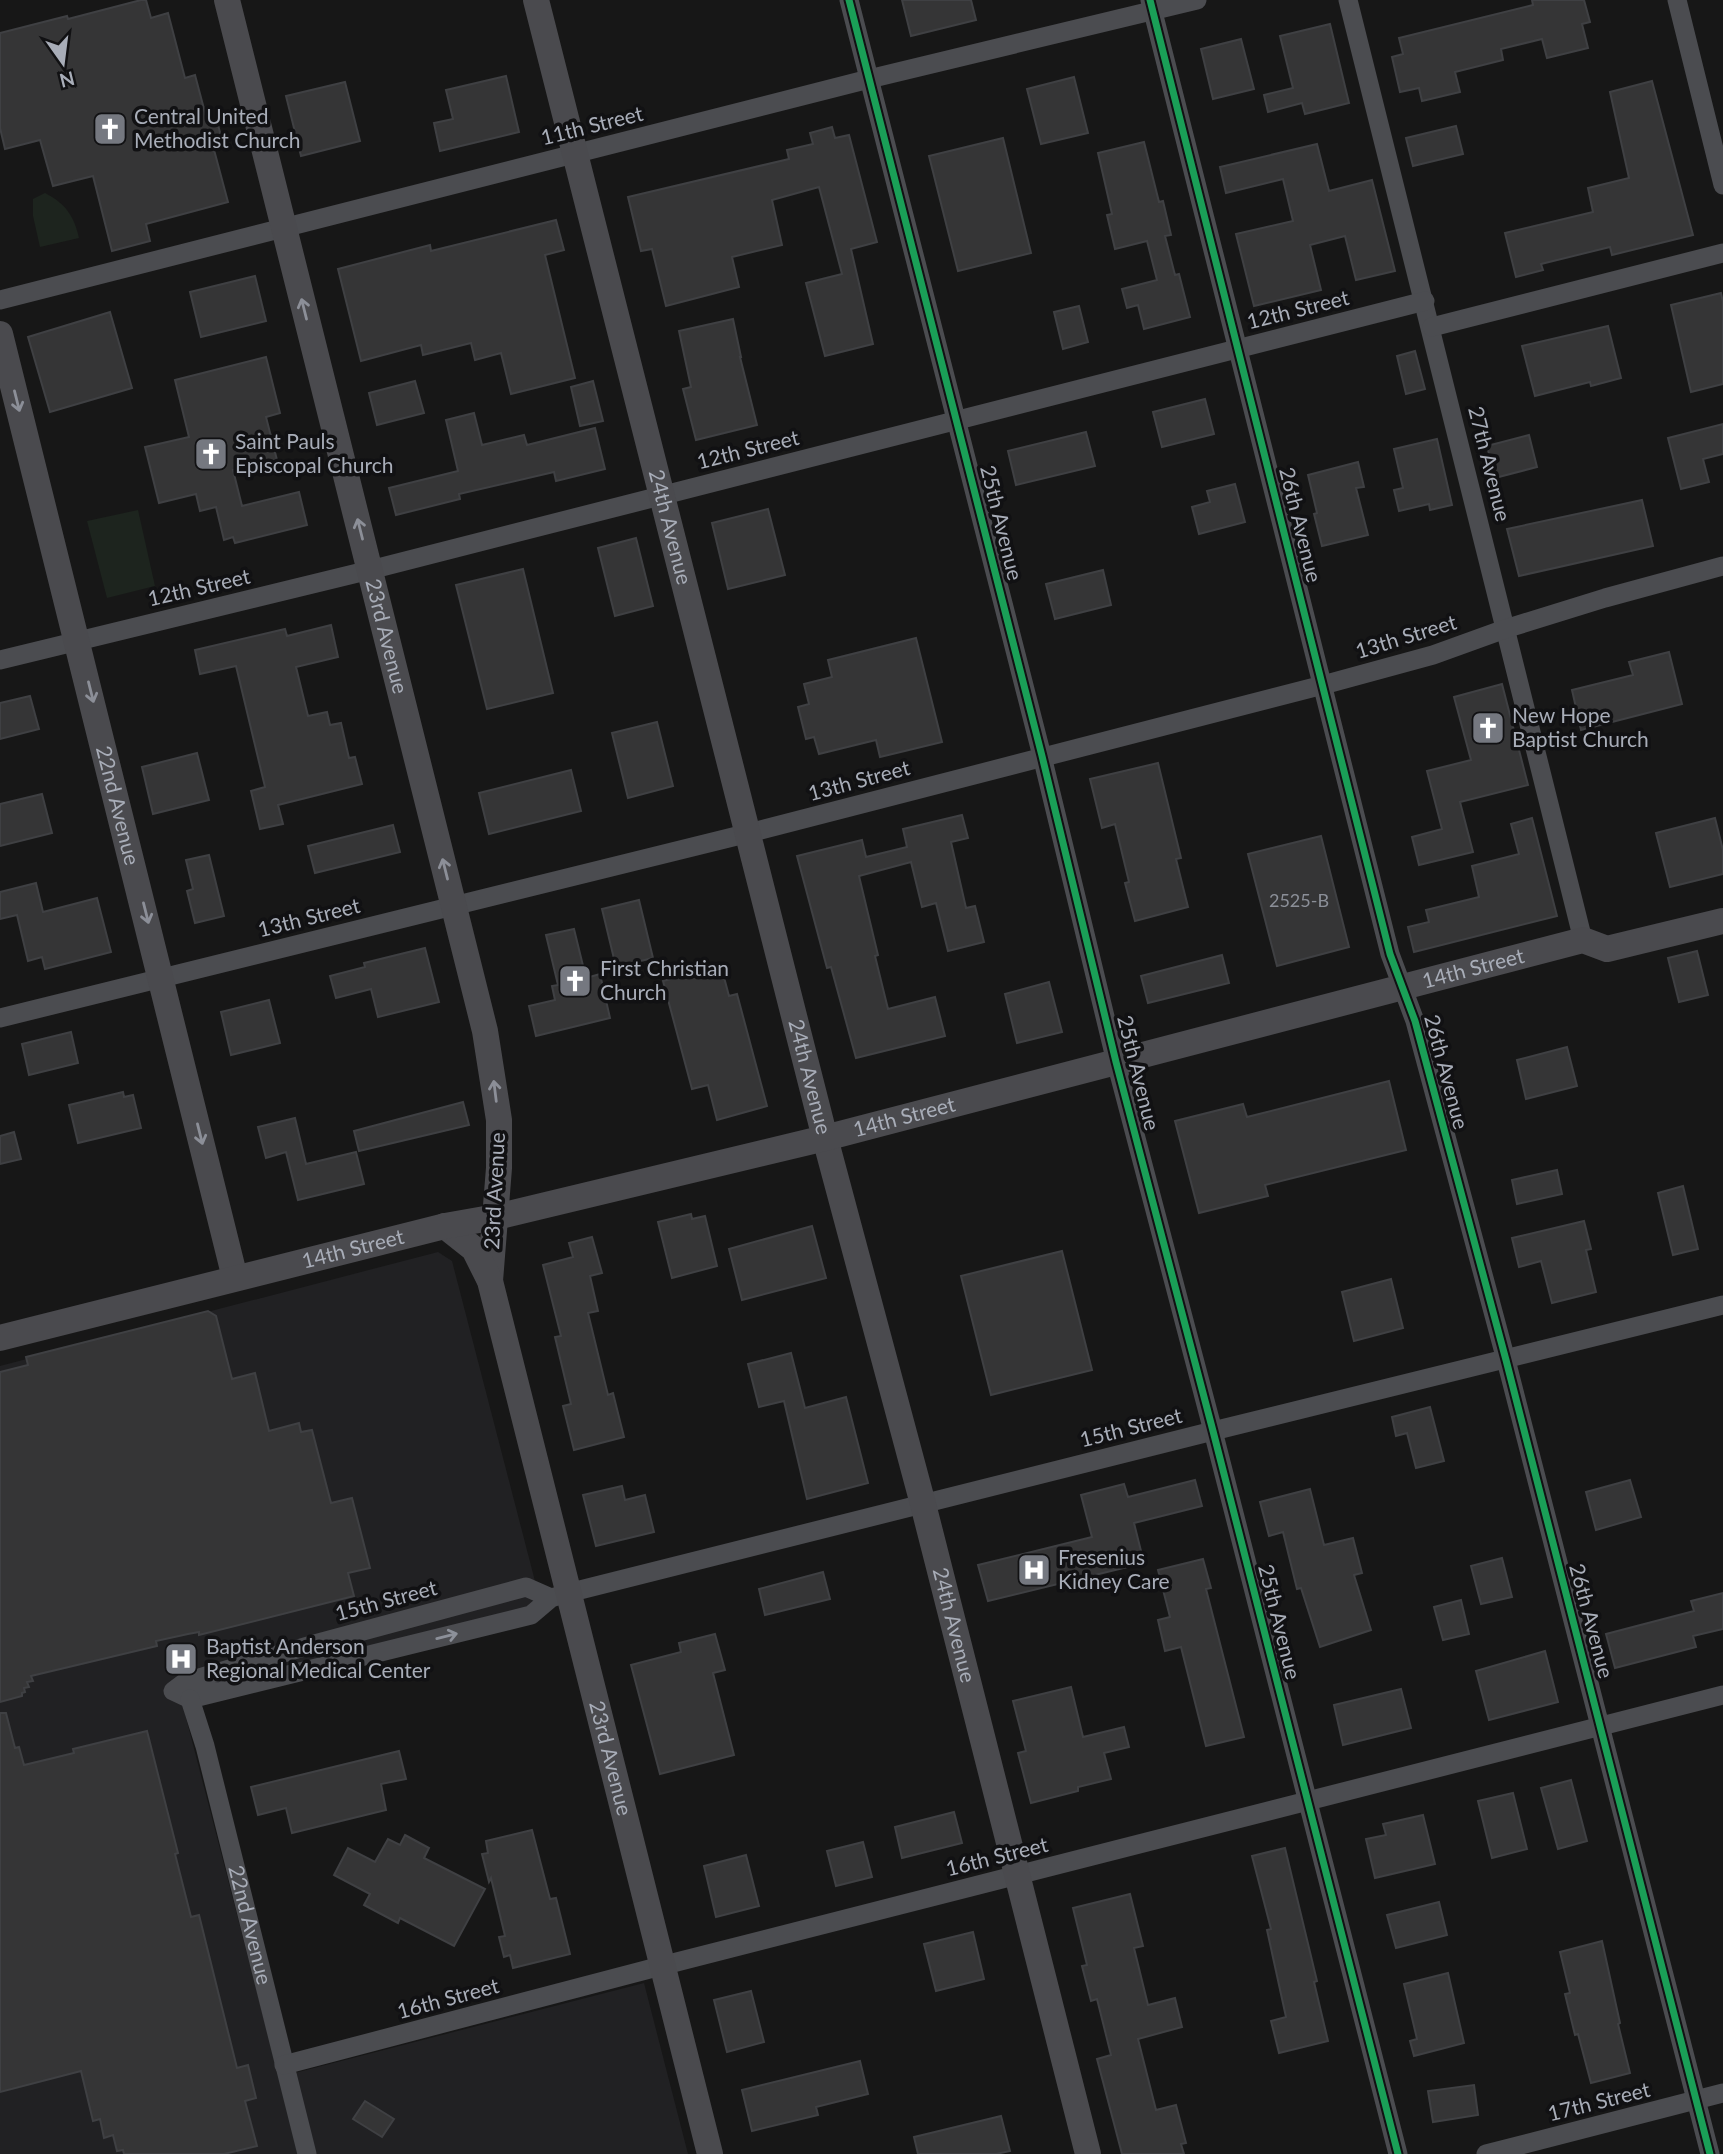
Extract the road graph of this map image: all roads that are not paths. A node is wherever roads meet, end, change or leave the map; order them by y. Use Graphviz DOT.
graph roads {
  1 [pos="227,0"];
  2 [pos="536,0"];
  3 [pos="849,0"];
  4 [pos="1197,0"];
  5 [pos="1348,0"];
  6 [pos="1677,0"];
  7 [pos="1152,6"];
  8 [pos="869,79"];
  9 [pos="575,154"];
  10 [pos="1723,185"];
  11 [pos="285,229"];
  12 [pos="1723,253"];
  13 [pos="0,300"];
  14 [pos="1425,301"];
  15 [pos="1432,327"];
  16 [pos="0,334"];
  17 [pos="1238,349"];
  18 [pos="957,421"];
  19 [pos="663,496"];
  20 [pos="1723,566"];
  21 [pos="370,570"];
  22 [pos="1505,629"];
  23 [pos="78,640"];
  24 [pos="0,660"];
  25 [pos="1323,685"];
  26 [pos="1042,756"];
  27 [pos="749,833"];
  28 [pos="454,906"];
  29 [pos="1723,921"];
  30 [pos="1583,940"];
  31 [pos="162,977"];
  32 [pos="1403,988"];
  33 [pos="0,1018"];
  34 [pos="1116,1062"];
  35 [pos="825,1138"];
  36 [pos="495,1217"];
  37 [pos="445,1226"];
  38 [pos="235,1278"];
  39 [pos="490,1281"];
  40 [pos="1723,1306"];
  41 [pos="0,1338"];
  42 [pos="1506,1360"];
  43 [pos="1213,1431"];
  44 [pos="923,1504"];
  45 [pos="560,1596"];
  46 [pos="181,1695"];
  47 [pos="1723,1695"];
  48 [pos="1601,1725"];
  49 [pos="1306,1800"];
  50 [pos="1016,1876"];
  51 [pos="661,1966"];
  52 [pos="284,2065"];
  53 [pos="1723,2093"];
  54 [pos="1697,2100"];
  55 [pos="307,2154"];
  56 [pos="710,2154"];
  57 [pos="1088,2154"];
  58 [pos="1398,2154"];
  59 [pos="1486,2154"];
  60 [pos="1710,2154"];
  1 -- 11 [label="main road, 23rd Avenue"];
  2 -- 9 [label="main road, 24th Avenue"];
  3 -- 8 [label="street, 25th Avenue"];
  4 -- 7 [label="street, 11th Street"];
  5 -- 14 [label="street, 27th Avenue"];
  6 -- 10 [label="street"];
  7 -- 8 [label="street, 11th Street"];
  7 -- 17 [label="street, 26th Avenue"];
  8 -- 9 [label="street, 11th Street"];
  8 -- 18 [label="street, 25th Avenue"];
  9 -- 11 [label="street, 11th Street"];
  9 -- 19 [label="main road, 24th Avenue"];
  11 -- 13 [label="street, 11th Street"];
  21 -- 11 [label="main road, 23rd Avenue, one-way"];
  12 -- 15 [label="street"];
  14 -- 15 [label="street, 27th Avenue"];
  14 -- 17 [label="street, 12th Street"];
  15 -- 22 [label="street, 27th Avenue"];
  16 -- 23 [label="main road, 22nd Avenue, one-way"];
  17 -- 18 [label="street, 12th Street"];
  17 -- 25 [label="street, 26th Avenue"];
  18 -- 19 [label="street, 12th Street"];
  18 -- 26 [label="street, 25th Avenue"];
  19 -- 21 [label="street, 12th Street"];
  19 -- 27 [label="main road, 24th Avenue"];
  20 -- 22 [label="street, 13th Street"];
  21 -- 23 [label="street, 12th Street"];
  28 -- 21 [label="main road, 23rd Avenue, one-way"];
  22 -- 25 [label="street, 13th Street"];
  22 -- 30 [label="street, 27th Avenue"];
  23 -- 24 [label="street, 12th Street"];
  23 -- 31 [label="main road, 22nd Avenue, one-way"];
  25 -- 26 [label="street, 13th Street"];
  25 -- 32 [label="street, 26th Avenue"];
  26 -- 27 [label="street, 13th Street"];
  26 -- 34 [label="street, 25th Avenue"];
  27 -- 28 [label="street, 13th Street"];
  27 -- 35 [label="main road, 24th Avenue"];
  28 -- 31 [label="street, 13th Street"];
  36 -- 28 [label="main road, 23rd Avenue, one-way"];
  29 -- 30 [label="main road, 14th Street"];
  30 -- 32 [label="main road, 14th Street"];
  31 -- 33 [label="street, 13th Street"];
  31 -- 38 [label="main road, 22nd Avenue, one-way"];
  32 -- 34 [label="main road, 14th Street"];
  32 -- 42 [label="street, 26th Avenue"];
  34 -- 35 [label="main road, 14th Street"];
  34 -- 43 [label="street, 25th Avenue"];
  35 -- 36 [label="main road, 14th Street"];
  35 -- 44 [label="main road, 24th Avenue"];
  36 -- 37 [label="main road, 14th Street"];
  36 -- 39 [label="main road, 23rd Avenue"];
  37 -- 38 [label="main road, 14th Street"];
  37 -- 39 [label="main road, 23rd Avenue"];
  38 -- 41 [label="main road, 14th Street"];
  39 -- 45 [label="main road, 23rd Avenue"];
  40 -- 42 [label="street, 15th Street"];
  42 -- 43 [label="street, 15th Street"];
  42 -- 48 [label="street, 26th Avenue"];
  43 -- 44 [label="street, 15th Street"];
  43 -- 49 [label="street, 25th Avenue"];
  44 -- 45 [label="street, 15th Street"];
  44 -- 50 [label="main road, 24th Avenue"];
  46 -- 45 [label="street, 15th Street, one-way"];
  45 -- 46 [label="street, 15th Street"];
  45 -- 51 [label="main road, 23rd Avenue"];
  46 -- 52 [label="street, 22nd Avenue"];
  47 -- 48 [label="street, 16th Street"];
  48 -- 49 [label="street, 16th Street"];
  48 -- 54 [label="street, 26th Avenue"];
  49 -- 50 [label="street, 16th Street"];
  49 -- 58 [label="street, 25th Avenue"];
  50 -- 51 [label="street, 16th Street"];
  50 -- 57 [label="main road, 24th Avenue"];
  51 -- 52 [label="street, 16th Street"];
  51 -- 56 [label="main road, 23rd Avenue"];
  52 -- 55 [label="street, 22nd Avenue"];
  53 -- 54 [label="street, 17th Street"];
  54 -- 59 [label="street, 17th Street"];
  54 -- 60 [label="street, 26th Avenue"];
}
